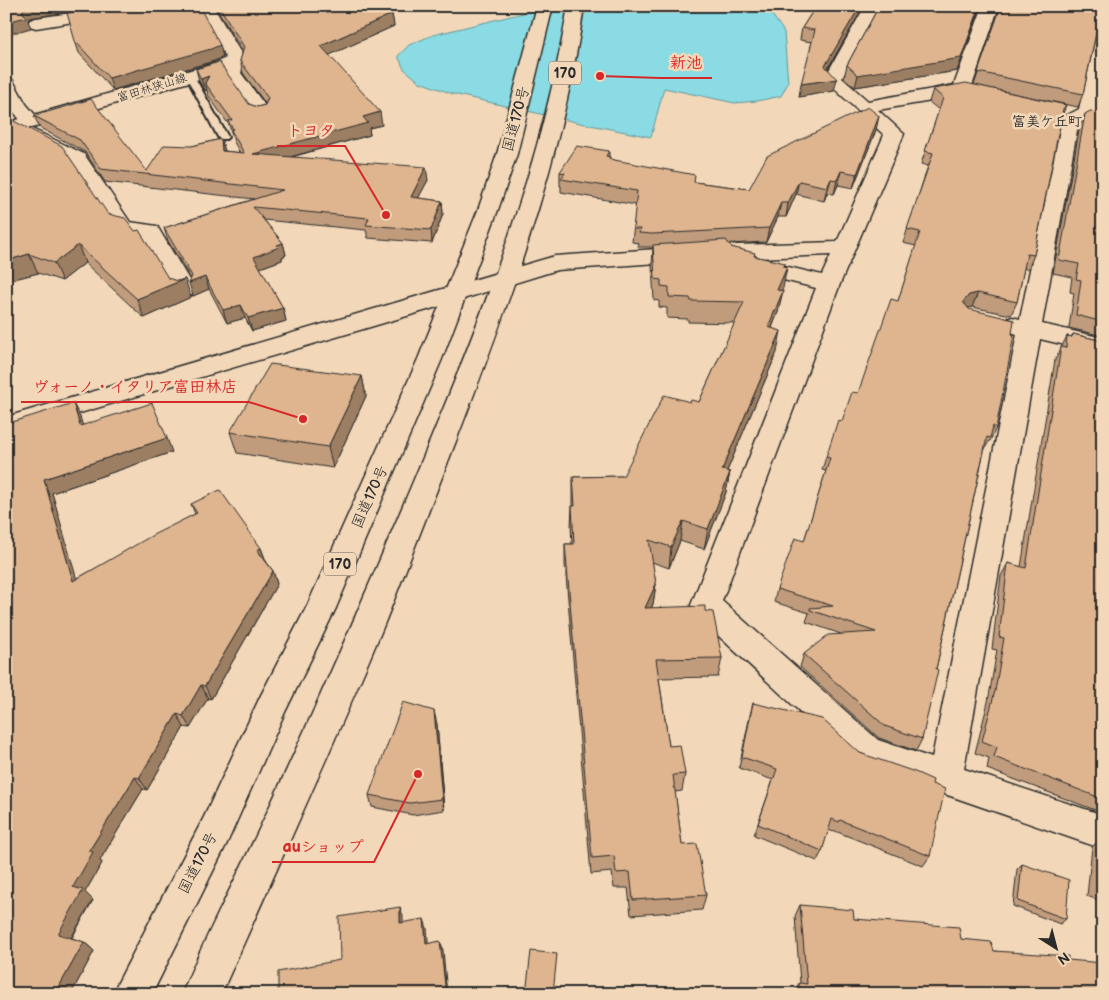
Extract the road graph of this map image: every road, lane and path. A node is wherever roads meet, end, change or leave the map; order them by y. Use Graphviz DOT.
graph roads {
  1 [pos="137,6"];
  2 [pos="205,6"];
  3 [pos="873,6"];
  4 [pos="991,6"];
  5 [pos="575,10"];
  6 [pos="75,12"];
  7 [pos="544,12"];
  8 [pos="36,23"];
  9 [pos="1103,36"];
  10 [pos="236,60"];
  11 [pos="190,76"];
  12 [pos="6,83"];
  13 [pos="962,89"];
  14 [pos="981,93"];
  15 [pos="865,107"];
  16 [pos="1056,108"];
  17 [pos="260,111"];
  18 [pos="1094,118"];
  19 [pos="18,125"];
  20 [pos="223,138"];
  21 [pos="844,248"];
  22 [pos="702,253"];
  23 [pos="503,279"];
  24 [pos="830,284"];
  25 [pos="184,290"];
  26 [pos="456,294"];
  27 [pos="992,320"];
  28 [pos="1030,329"];
  29 [pos="1103,346"];
  30 [pos="6,426"];
  31 [pos="945,778"];
  32 [pos="1103,832"];
  33 [pos="131,994"];
  34 [pos="201,994"];
  1 -- 6 [label="main road"];
  2 -- 10 [label="main road"];
  3 -- 15 [label="main road"];
  4 -- 13 [label="main road"];
  5 -- 23 [label="main road, 170"];
  6 -- 8 [label="main road"];
  7 -- 26 [label="main road, 国道170号 / 170"];
  9 -- 18 [label="main road"];
  10 -- 11 [label="main road, 富田林狭山線"];
  10 -- 17 [label="main road"];
  11 -- 19 [label="main road, 富田林狭山線"];
  11 -- 20 [label="lane"];
  12 -- 19 [label="main road"];
  13 -- 14 [label="main road"];
  13 -- 15 [label="main road"];
  15 -- 21 [label="main road"];
  16 -- 18 [label="main road"];
  18 -- 28 [label="main road"];
  19 -- 25 [label="main road"];
  21 -- 22 [label="main road"];
  21 -- 24 [label="main road"];
  22 -- 23 [label="main road"];
  22 -- 24 [label="main road"];
  23 -- 26 [label="main road"];
  23 -- 34 [label="main road, 170"];
  24 -- 31 [label="main road"];
  26 -- 30 [label="main road"];
  26 -- 33 [label="main road, 国道170号 / 170"];
  27 -- 28 [label="main road"];
  28 -- 29 [label="main road"];
  28 -- 31 [label="main road"];
  31 -- 32 [label="main road"];
}
